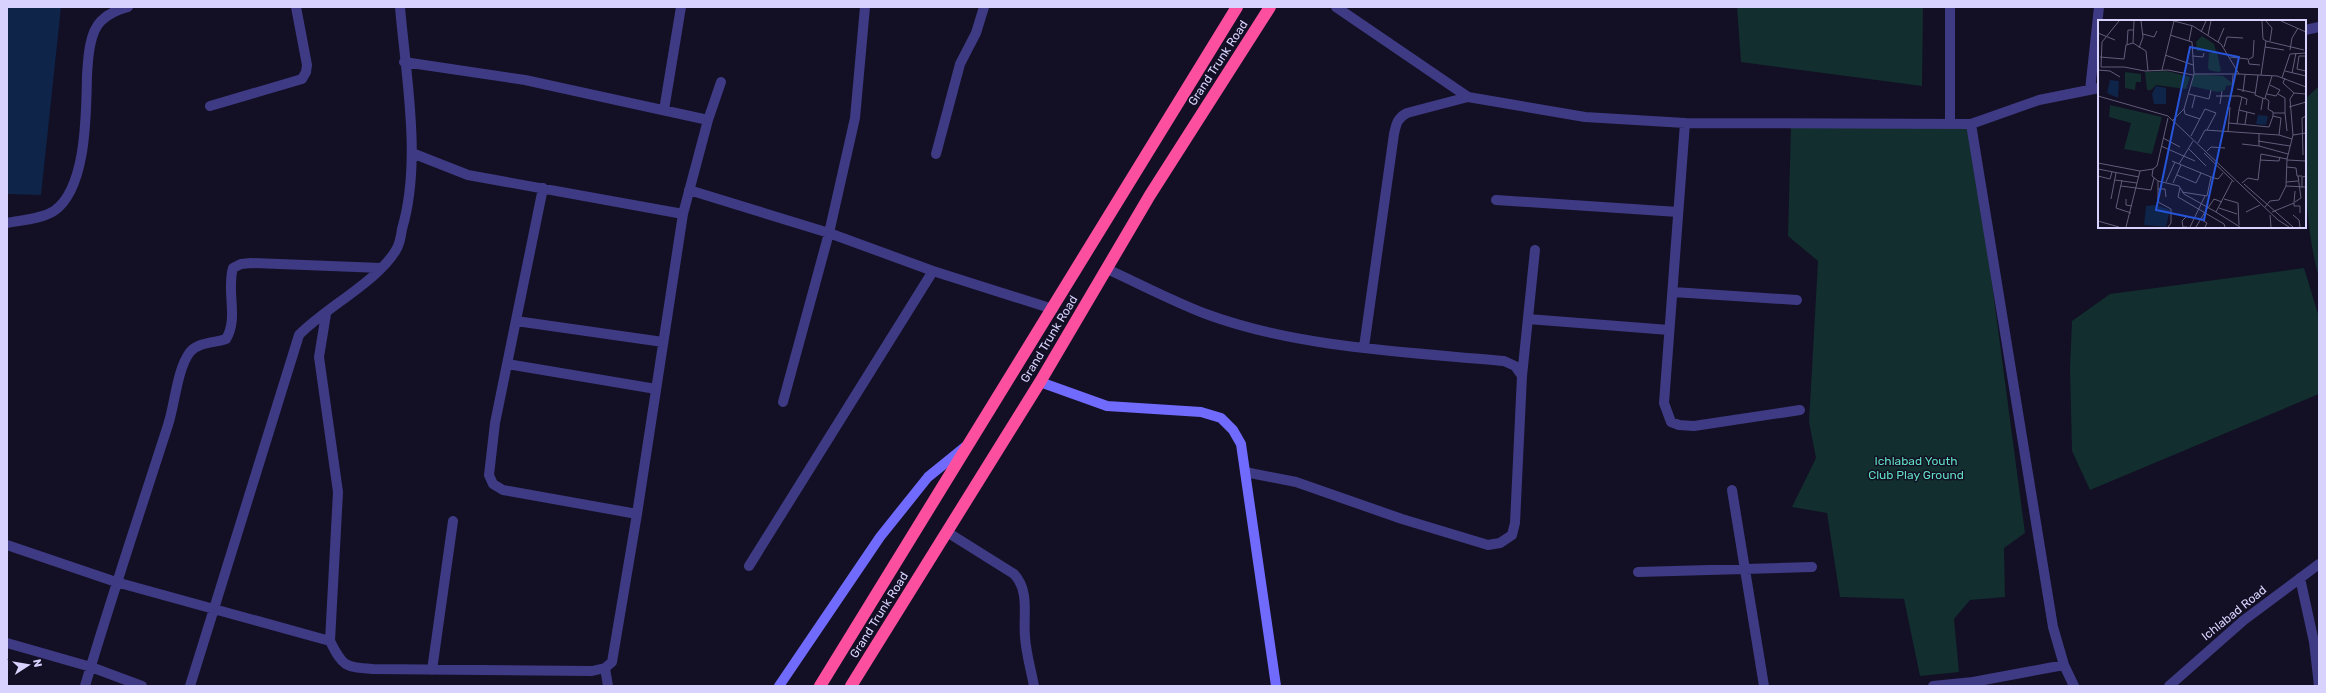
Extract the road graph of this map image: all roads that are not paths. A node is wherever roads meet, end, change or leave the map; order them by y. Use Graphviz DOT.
graph roads {
  1 [pos="128,7"];
  2 [pos="296,7"];
  3 [pos="400,7"];
  4 [pos="681,7"];
  5 [pos="864,7"];
  6 [pos="984,7"];
  7 [pos="1238,7"];
  8 [pos="1270,7"];
  9 [pos="1336,7"];
  10 [pos="1950,7"];
  11 [pos="2099,7"];
  12 [pos="2098,20"];
  13 [pos="2098,23"];
  14 [pos="2319,27"];
  15 [pos="2306,30"];
  16 [pos="404,62"];
  17 [pos="721,82"];
  18 [pos="2094,89"];
  19 [pos="1468,97"];
  20 [pos="210,106"];
  21 [pos="664,110"];
  22 [pos="708,120"];
  23 [pos="1685,123"];
  24 [pos="1950,123"];
  25 [pos="1971,124"];
  26 [pos="412,153"];
  27 [pos="936,154"];
  28 [pos="543,188"];
  29 [pos="689,190"];
  30 [pos="1496,200"];
  31 [pos="1678,212"];
  32 [pos="683,214"];
  33 [pos="7,223"];
  34 [pos="829,233"];
  35 [pos="1535,250"];
  36 [pos="381,268"];
  37 [pos="1107,269"];
  38 [pos="933,271"];
  39 [pos="1672,292"];
  40 [pos="1797,300"];
  41 [pos="1053,309"];
  42 [pos="326,314"];
  43 [pos="1528,319"];
  44 [pos="516,320"];
  45 [pos="1669,330"];
  46 [pos="663,342"];
  47 [pos="1364,347"];
  48 [pos="507,364"];
  49 [pos="1522,376"];
  50 [pos="1040,382"];
  51 [pos="656,389"];
  52 [pos="783,402"];
  53 [pos="1800,410"];
  54 [pos="970,443"];
  55 [pos="1245,472"];
  56 [pos="1732,490"];
  57 [pos="637,514"];
  58 [pos="453,521"];
  59 [pos="947,532"];
  60 [pos="7,545"];
  61 [pos="2319,564"];
  62 [pos="749,566"];
  63 [pos="1812,567"];
  64 [pos="1745,570"];
  65 [pos="1638,572"];
  66 [pos="2300,578"];
  67 [pos="116,582"];
  68 [pos="212,610"];
  69 [pos="330,641"];
  70 [pos="7,643"];
  71 [pos="2064,665"];
  72 [pos="91,667"];
  73 [pos="605,668"];
  74 [pos="432,670"];
  75 [pos="85,686"];
  76 [pos="142,686"];
  77 [pos="190,686"];
  78 [pos="608,686"];
  79 [pos="779,686"];
  80 [pos="820,686"];
  81 [pos="851,686"];
  82 [pos="1034,686"];
  83 [pos="1276,686"];
  84 [pos="1764,686"];
  85 [pos="1934,686"];
  86 [pos="2074,686"];
  87 [pos="2169,686"];
  88 [pos="2319,686"];
  1 -- 33 [label="street"];
  2 -- 20 [label="street"];
  3 -- 16 [label="street"];
  4 -- 21 [label="street"];
  5 -- 34 [label="street"];
  6 -- 27 [label="street"];
  7 -- 41 [label="highway, Grand Trunk Road"];
  8 -- 37 [label="highway, Grand Trunk Road"];
  9 -- 19 [label="street"];
  10 -- 24 [label="street"];
  11 -- 12 [label="street"];
  13 -- 18 [label="street"];
  14 -- 15 [label="street"];
  16 -- 21 [label="street"];
  16 -- 26 [label="street"];
  17 -- 22 [label="street"];
  18 -- 25 [label="street"];
  19 -- 23 [label="street"];
  19 -- 47 [label="street"];
  21 -- 22 [label="street"];
  22 -- 29 [label="street"];
  23 -- 24 [label="street"];
  23 -- 31 [label="street"];
  24 -- 25 [label="street"];
  25 -- 71 [label="street"];
  26 -- 28 [label="street"];
  26 -- 36 [label="street"];
  28 -- 32 [label="street"];
  28 -- 44 [label="street"];
  29 -- 32 [label="street"];
  29 -- 34 [label="street"];
  30 -- 31 [label="street"];
  31 -- 39 [label="street"];
  32 -- 46 [label="street"];
  34 -- 38 [label="street"];
  34 -- 52 [label="street"];
  35 -- 43 [label="street"];
  36 -- 42 [label="street"];
  36 -- 67 [label="street"];
  37 -- 47 [label="street"];
  37 -- 50 [label="highway, Grand Trunk Road"];
  38 -- 41 [label="street"];
  38 -- 62 [label="street"];
  39 -- 40 [label="street"];
  39 -- 45 [label="street"];
  41 -- 54 [label="highway, Grand Trunk Road"];
  42 -- 68 [label="street"];
  42 -- 69 [label="street"];
  43 -- 45 [label="street"];
  43 -- 49 [label="street"];
  44 -- 46 [label="street"];
  44 -- 48 [label="street"];
  45 -- 53 [label="street"];
  46 -- 51 [label="street"];
  47 -- 49 [label="street"];
  48 -- 51 [label="street"];
  48 -- 57 [label="street"];
  49 -- 55 [label="street"];
  50 -- 55 [label="street"];
  50 -- 59 [label="highway, Grand Trunk Road"];
  51 -- 57 [label="street"];
  54 -- 79 [label="street"];
  54 -- 80 [label="highway, Grand Trunk Road"];
  55 -- 83 [label="street"];
  56 -- 64 [label="street"];
  57 -- 73 [label="street"];
  58 -- 74 [label="street"];
  59 -- 81 [label="highway, Grand Trunk Road"];
  59 -- 82 [label="street"];
  60 -- 67 [label="street"];
  61 -- 66 [label="street, Ichlabad Road"];
  63 -- 64 [label="street"];
  64 -- 65 [label="street"];
  64 -- 84 [label="street"];
  66 -- 87 [label="street, Ichlabad Road"];
  66 -- 88 [label="street"];
  67 -- 68 [label="street"];
  67 -- 72 [label="street"];
  68 -- 69 [label="street"];
  68 -- 77 [label="street"];
  69 -- 74 [label="street"];
  70 -- 72 [label="street"];
  71 -- 85 [label="street"];
  71 -- 86 [label="street"];
  72 -- 75 [label="street"];
  72 -- 76 [label="street"];
  73 -- 74 [label="street"];
  73 -- 78 [label="street"];
}
